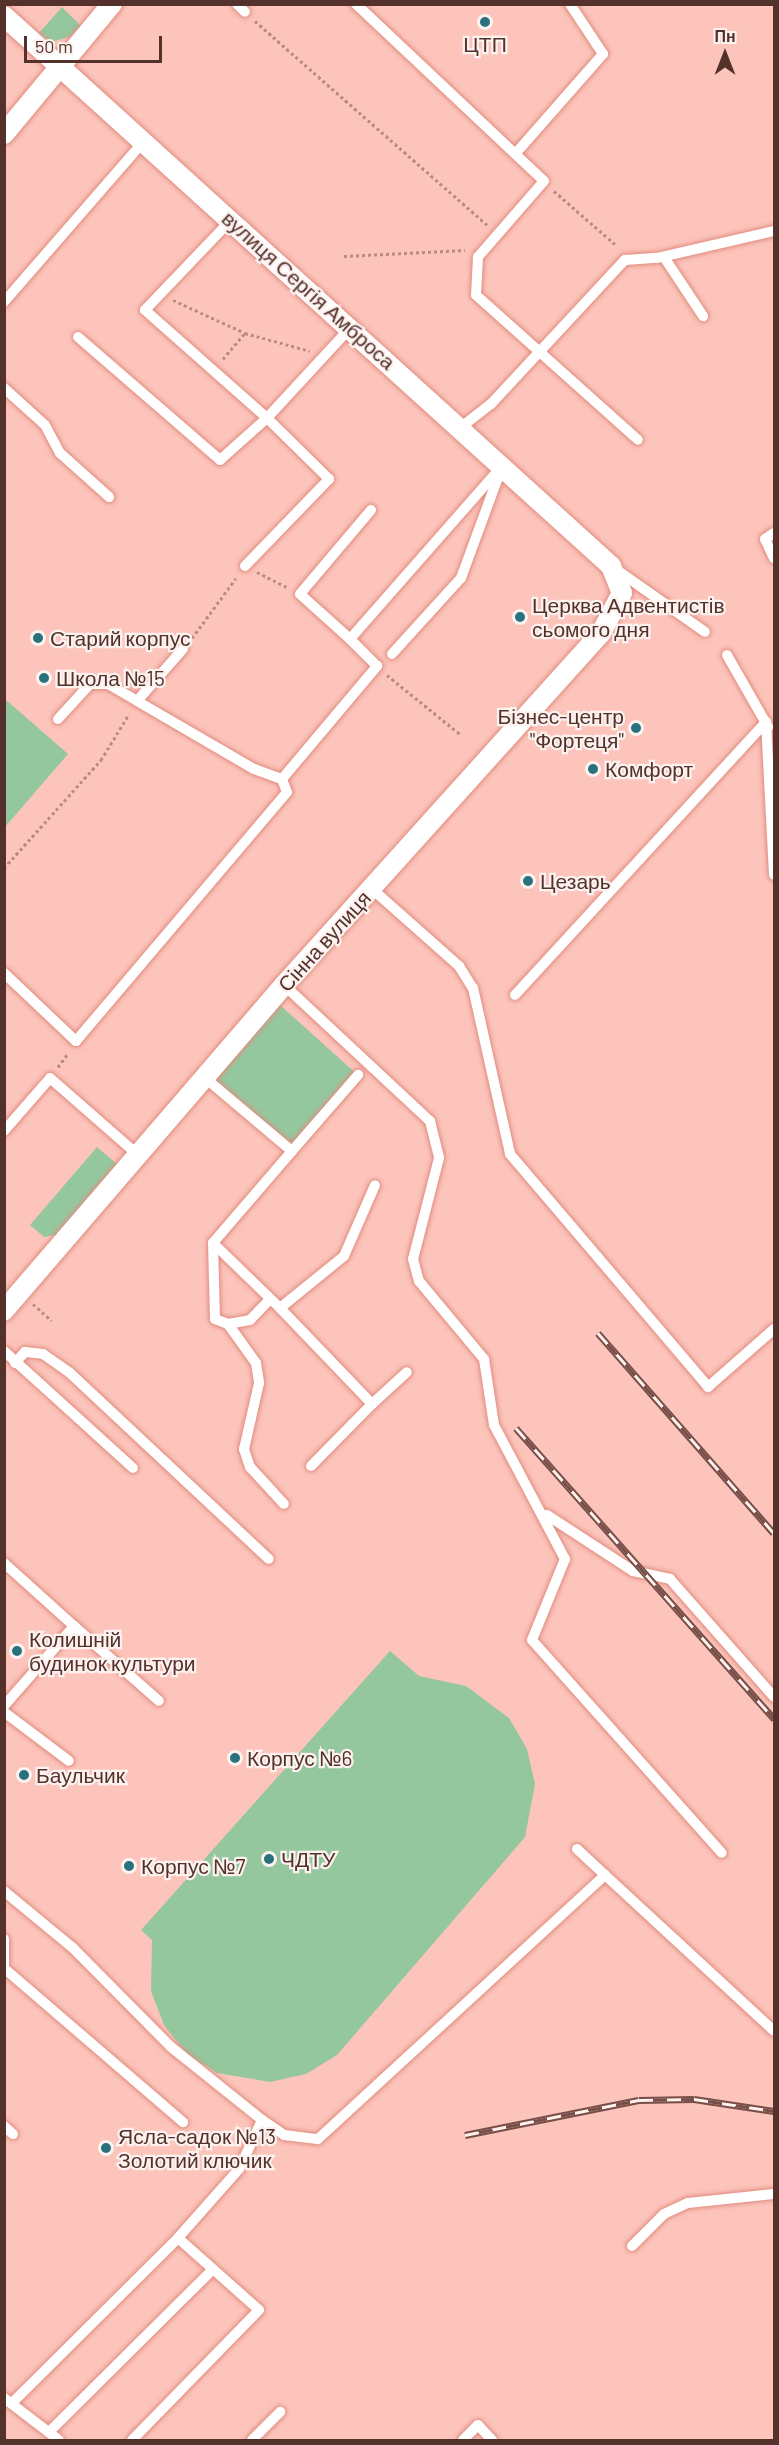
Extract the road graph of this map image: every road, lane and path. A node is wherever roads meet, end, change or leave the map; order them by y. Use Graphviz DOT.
graph roads {
  1 [pos="112,4"];
  2 [pos="356,4"];
  3 [pos="570,4"];
  4 [pos="241,8"];
  5 [pos="4,16"];
  6 [pos="62,67"];
  7 [pos="4,134"];
  8 [pos="144,141"];
  9 [pos="516,153"];
  10 [pos="544,181"];
  11 [pos="231,220"];
  12 [pos="774,231"];
  13 [pos="497,234"];
  14 [pos="489,245"];
  15 [pos="616,245"];
  16 [pos="344,256"];
  17 [pos="664,257"];
  18 [pos="159,294"];
  19 [pos="4,302"];
  20 [pos="703,316"];
  21 [pos="350,328"];
  22 [pos="245,333"];
  23 [pos="78,337"];
  24 [pos="537,353"];
  25 [pos="323,355"];
  26 [pos="214,369"];
  27 [pos="4,388"];
  28 [pos="267,418"];
  29 [pos="460,428"];
  30 [pos="638,440"];
  31 [pos="502,466"];
  32 [pos="109,497"];
  33 [pos="371,510"];
  34 [pos="774,533"];
  35 [pos="774,558"];
  36 [pos="245,566"];
  37 [pos="611,566"];
  38 [pos="300,594"];
  39 [pos="705,632"];
  40 [pos="350,639"];
  41 [pos="183,649"];
  42 [pos="392,654"];
  43 [pos="727,655"];
  44 [pos="377,666"];
  45 [pos="137,701"];
  46 [pos="58,719"];
  47 [pos="766,722"];
  48 [pos="461,735"];
  49 [pos="774,751"];
  50 [pos="282,779"];
  51 [pos="4,868"];
  52 [pos="774,874"];
  53 [pos="371,888"];
  54 [pos="4,973"];
  55 [pos="284,985"];
  56 [pos="515,995"];
  57 [pos="76,1041"];
  58 [pos="358,1075"];
  59 [pos="204,1077"];
  60 [pos="50,1078"];
  61 [pos="4,1131"];
  62 [pos="292,1150"];
  63 [pos="138,1155"];
  64 [pos="375,1185"];
  65 [pos="213,1243"];
  66 [pos="20,1292"];
  67 [pos="270,1299"];
  68 [pos="280,1308"];
  69 [pos="4,1311"];
  70 [pos="52,1321"];
  71 [pos="228,1324"];
  72 [pos="774,1329"];
  73 [pos="4,1351"];
  74 [pos="15,1363"];
  75 [pos="407,1372"];
  76 [pos="372,1404"];
  77 [pos="311,1466"];
  78 [pos="133,1468"];
  79 [pos="284,1504"];
  80 [pos="546,1515"];
  81 [pos="269,1559"];
  82 [pos="4,1563"];
  83 [pos="74,1626"];
  84 [pos="774,1697"];
  85 [pos="159,1701"];
  86 [pos="4,1706"];
  87 [pos="4,1712"];
  88 [pos="69,1761"];
  89 [pos="577,1849"];
  90 [pos="722,1853"];
  91 [pos="605,1875"];
  92 [pos="4,1891"];
  93 [pos="4,1939"];
  94 [pos="5,1969"];
  95 [pos="774,2031"];
  96 [pos="262,2120"];
  97 [pos="183,2122"];
  98 [pos="4,2126"];
  99 [pos="13,2134"];
  100 [pos="774,2194"];
  101 [pos="178,2238"];
  102 [pos="632,2246"];
  103 [pos="213,2269"];
  104 [pos="8,2400"];
  105 [pos="280,2412"];
  106 [pos="49,2433"];
  107 [pos="59,2440"];
  108 [pos="132,2440"];
  109 [pos="252,2440"];
  110 [pos="463,2440"];
  111 [pos="492,2440"];
  1 -- 6 [label="street"];
  2 -- 9 [label="lane"];
  3 -- 9 [label="lane"];
  4 -- 13 [label="path"];
  5 -- 6 [label="street, вулиця Сергія Амброса"];
  6 -- 7 [label="street"];
  6 -- 8 [label="street, вулиця Сергія Амброса"];
  8 -- 11 [label="street, вулиця Сергія Амброса"];
  8 -- 19 [label="lane"];
  9 -- 10 [label="lane"];
  10 -- 13 [label="lane"];
  10 -- 15 [label="path"];
  11 -- 18 [label="lane"];
  11 -- 21 [label="street, вулиця Сергія Амброса"];
  12 -- 17 [label="lane"];
  13 -- 14 [label="lane"];
  14 -- 16 [label="path"];
  14 -- 24 [label="lane"];
  17 -- 20 [label="lane"];
  17 -- 24 [label="lane"];
  18 -- 22 [label="path"];
  18 -- 26 [label="lane"];
  21 -- 25 [label="lane"];
  21 -- 29 [label="street, вулиця Сергія Амброса"];
  22 -- 25 [label="path"];
  22 -- 26 [label="path"];
  23 -- 28 [label="lane"];
  24 -- 29 [label="lane"];
  24 -- 30 [label="lane"];
  25 -- 28 [label="lane"];
  26 -- 28 [label="lane"];
  27 -- 32 [label="lane"];
  28 -- 36 [label="lane"];
  29 -- 31 [label="street, вулиця Сергія Амброса"];
  31 -- 37 [label="street, вулиця Сергія Амброса"];
  31 -- 40 [label="lane"];
  31 -- 42 [label="lane"];
  33 -- 38 [label="lane"];
  34 -- 35 [label="lane"];
  36 -- 38 [label="path"];
  36 -- 41 [label="path"];
  37 -- 39 [label="lane"];
  37 -- 53 [label="street, Сінна вулиця"];
  38 -- 40 [label="lane"];
  40 -- 44 [label="lane"];
  41 -- 45 [label="lane"];
  43 -- 47 [label="lane"];
  44 -- 48 [label="path"];
  44 -- 50 [label="lane"];
  45 -- 46 [label="lane"];
  45 -- 50 [label="lane"];
  45 -- 51 [label="path"];
  47 -- 49 [label="lane"];
  47 -- 52 [label="lane"];
  47 -- 56 [label="lane"];
  50 -- 57 [label="lane"];
  53 -- 55 [label="street, Сінна вулиця"];
  53 -- 72 [label="lane"];
  54 -- 57 [label="lane"];
  55 -- 59 [label="street, Сінна вулиця"];
  55 -- 80 [label="lane"];
  57 -- 60 [label="path"];
  58 -- 62 [label="lane"];
  59 -- 62 [label="lane"];
  59 -- 63 [label="street, Сінна вулиця"];
  60 -- 61 [label="lane"];
  60 -- 63 [label="lane"];
  62 -- 65 [label="lane"];
  63 -- 66 [label="street, Сінна вулиця"];
  64 -- 68 [label="lane"];
  65 -- 67 [label="lane"];
  65 -- 71 [label="lane"];
  66 -- 69 [label="street, Сінна вулиця"];
  66 -- 70 [label="path"];
  67 -- 68 [label="lane"];
  67 -- 71 [label="lane"];
  68 -- 76 [label="lane"];
  71 -- 79 [label="lane"];
  73 -- 74 [label="lane"];
  74 -- 78 [label="lane"];
  74 -- 81 [label="lane"];
  75 -- 76 [label="lane"];
  76 -- 77 [label="lane"];
  80 -- 84 [label="lane"];
  80 -- 90 [label="lane"];
  82 -- 83 [label="lane"];
  83 -- 85 [label="lane"];
  83 -- 86 [label="lane"];
  87 -- 88 [label="lane"];
  89 -- 91 [label="lane"];
  91 -- 95 [label="lane"];
  91 -- 96 [label="lane"];
  92 -- 96 [label="lane"];
  93 -- 94 [label="lane"];
  94 -- 97 [label="lane"];
  96 -- 101 [label="lane"];
  98 -- 99 [label="lane"];
  100 -- 102 [label="lane"];
  101 -- 103 [label="lane"];
  101 -- 104 [label="lane"];
  103 -- 106 [label="lane"];
  103 -- 108 [label="lane"];
  104 -- 106 [label="lane"];
  105 -- 109 [label="lane"];
  106 -- 107 [label="lane"];
  110 -- 111 [label="lane"];
}
